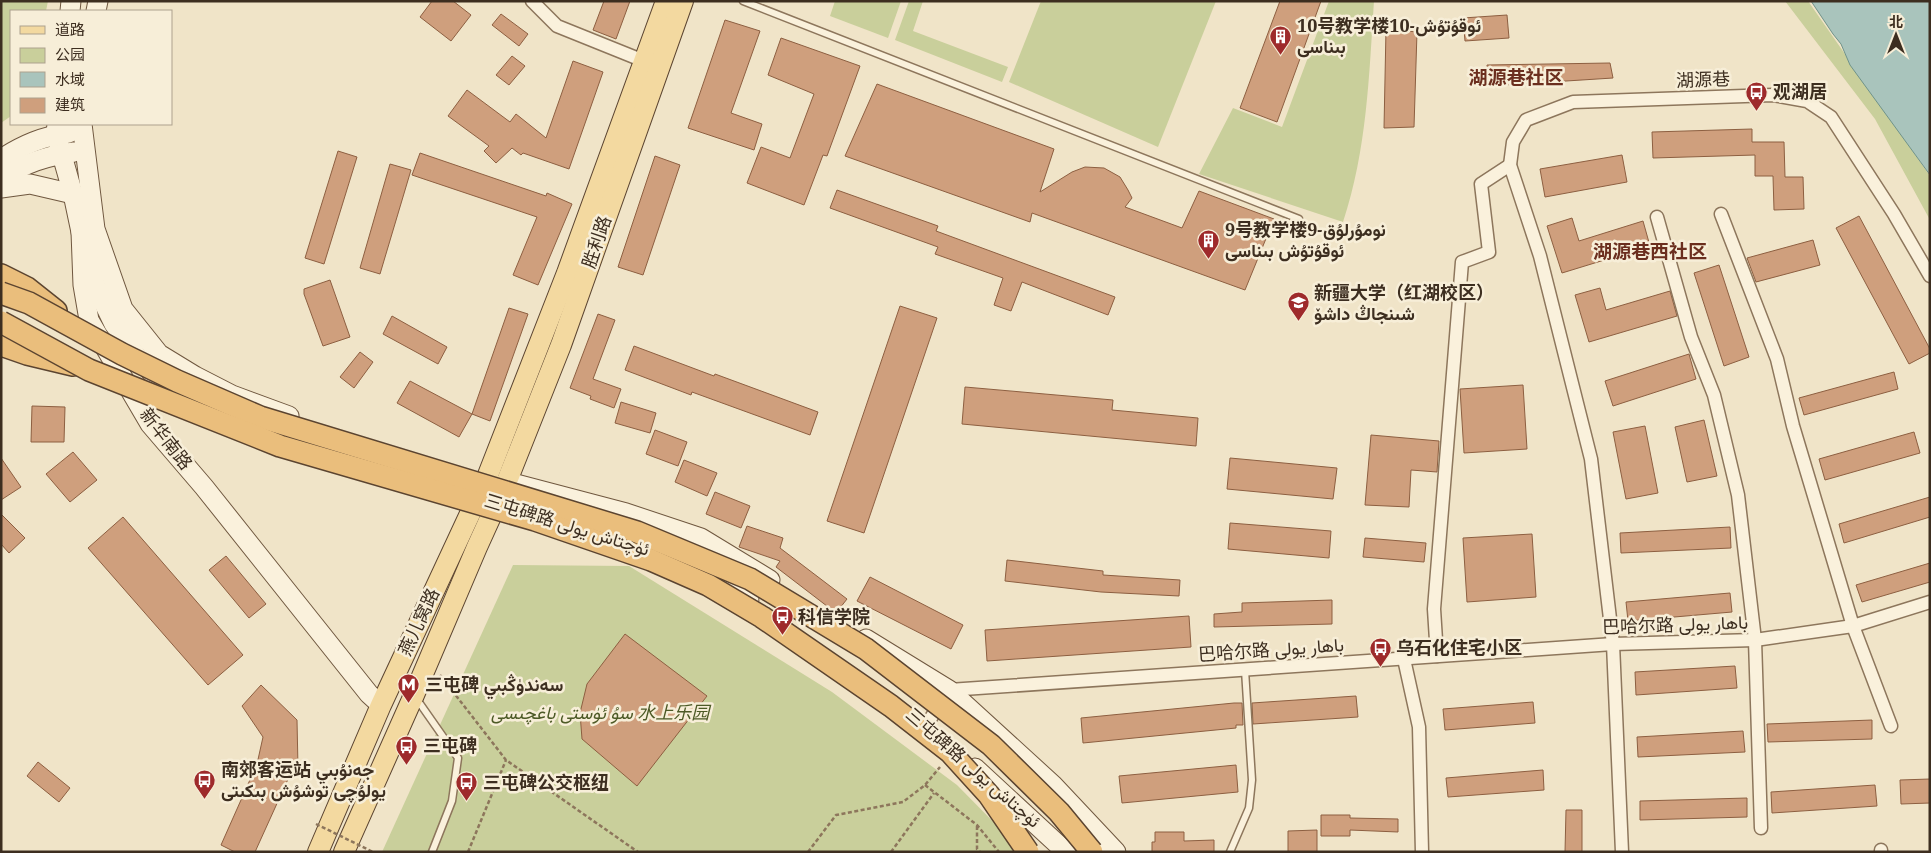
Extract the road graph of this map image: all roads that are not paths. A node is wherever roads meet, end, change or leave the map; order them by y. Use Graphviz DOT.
graph roads {
  1 [pos="532,1"];
  2 [pos="666,1"];
  3 [pos="683,1"];
  4 [pos="743,1"];
  5 [pos="644,61"];
  6 [pos="82,127"];
  7 [pos="57,129"];
  8 [pos="85,151"];
  9 [pos="63,154"];
  10 [pos="1,159"];
  11 [pos="1510,165"];
  12 [pos="1,179"];
  13 [pos="1,188"];
  14 [pos="73,194"];
  15 [pos="1721,214"];
  16 [pos="1657,216"];
  17 [pos="1299,219"];
  18 [pos="80,232"];
  19 [pos="1,275"];
  20 [pos="1930,276"];
  21 [pos="1,293"];
  22 [pos="1,322"];
  23 [pos="79,330"];
  24 [pos="1,345"];
  25 [pos="89,370"];
  26 [pos="488,475"];
  27 [pos="508,481"];
  28 [pos="477,498"];
  29 [pos="498,503"];
  30 [pos="1930,602"];
  31 [pos="1853,626"];
  32 [pos="1756,640"];
  33 [pos="1614,644"];
  34 [pos="1437,656"];
  35 [pos="1404,659"];
  36 [pos="1245,670"];
  37 [pos="949,690"];
  38 [pos="414,695"];
  39 [pos="381,705"];
  40 [pos="927,724"];
  41 [pos="1890,726"];
  42 [pos="1761,828"];
  43 [pos="318,852"];
  44 [pos="344,852"];
  45 [pos="432,852"];
  46 [pos="1028,852"];
  47 [pos="1066,852"];
  48 [pos="1092,852"];
  49 [pos="1116,852"];
  50 [pos="1230,852"];
  51 [pos="1422,852"];
  52 [pos="1622,852"];
  1 -- 5 [label="street"];
  2 -- 5 [label="main road, 胜利路"];
  3 -- 27 [label="main road, 胜利路"];
  4 -- 17 [label="lane"];
  5 -- 26 [label="main road, 胜利路"];
  6 -- 7 [label="main road"];
  6 -- 8 [label="main road"];
  7 -- 9 [label="main road, 新华南路"];
  7 -- 10 [label="main road"];
  8 -- 9 [label="main road"];
  8 -- 26 [label="main road"];
  9 -- 12 [label="main road"];
  9 -- 14 [label="main road, 新华南路"];
  11 -- 20 [label="street, 湖源巷"];
  11 -- 33 [label="street"];
  11 -- 34 [label="street"];
  13 -- 14 [label="main road"];
  14 -- 18 [label="main road, 新华南路"];
  15 -- 31 [label="street"];
  16 -- 32 [label="street"];
  18 -- 28 [label="main road, 三屯碑路 ئۈچتاش يولى"];
  18 -- 39 [label="main road, 新华南路"];
  19 -- 23 [label="highway, bridge"];
  21 -- 23 [label="highway, bridge"];
  22 -- 25 [label="highway, bridge"];
  23 -- 48 [label="highway, bridge"];
  24 -- 25 [label="highway, bridge"];
  25 -- 46 [label="highway, bridge"];
  26 -- 27 [label="main road"];
  26 -- 28 [label="main road, 燕儿窝路"];
  27 -- 29 [label="main road, 燕儿窝路"];
  27 -- 37 [label="main road, 三屯碑路 ئۈچتاش يولى"];
  28 -- 29 [label="main road, 三屯碑路 ئۈچتاش يولى"];
  28 -- 39 [label="main road, 燕儿窝路"];
  29 -- 38 [label="main road, 燕儿窝路"];
  29 -- 40 [label="main road, 三屯碑路 ئۈچتاش يولى"];
  30 -- 31 [label="street, 巴哈尔路 باھار يولى"];
  31 -- 32 [label="street, 巴哈尔路 باھار يولى"];
  31 -- 41 [label="street"];
  32 -- 33 [label="street, 巴哈尔路 باھار يولى"];
  32 -- 42 [label="street"];
  33 -- 34 [label="street, 巴哈尔路 باھار يولى"];
  33 -- 52 [label="street"];
  34 -- 35 [label="street, 巴哈尔路 باھار يولى"];
  35 -- 36 [label="street, 巴哈尔路 باھار يولى"];
  35 -- 51 [label="street"];
  36 -- 37 [label="street, 巴哈尔路 باھار يولى"];
  36 -- 50 [label="lane"];
  37 -- 40 [label="street"];
  37 -- 49 [label="main road, 三屯碑路 ئۈچتاش يولى"];
  38 -- 44 [label="main road, 燕儿窝路"];
  38 -- 45 [label="lane"];
  39 -- 43 [label="main road, 燕儿窝路"];
  40 -- 47 [label="main road, 三屯碑路 ئۈچتاش يولى"];
}
